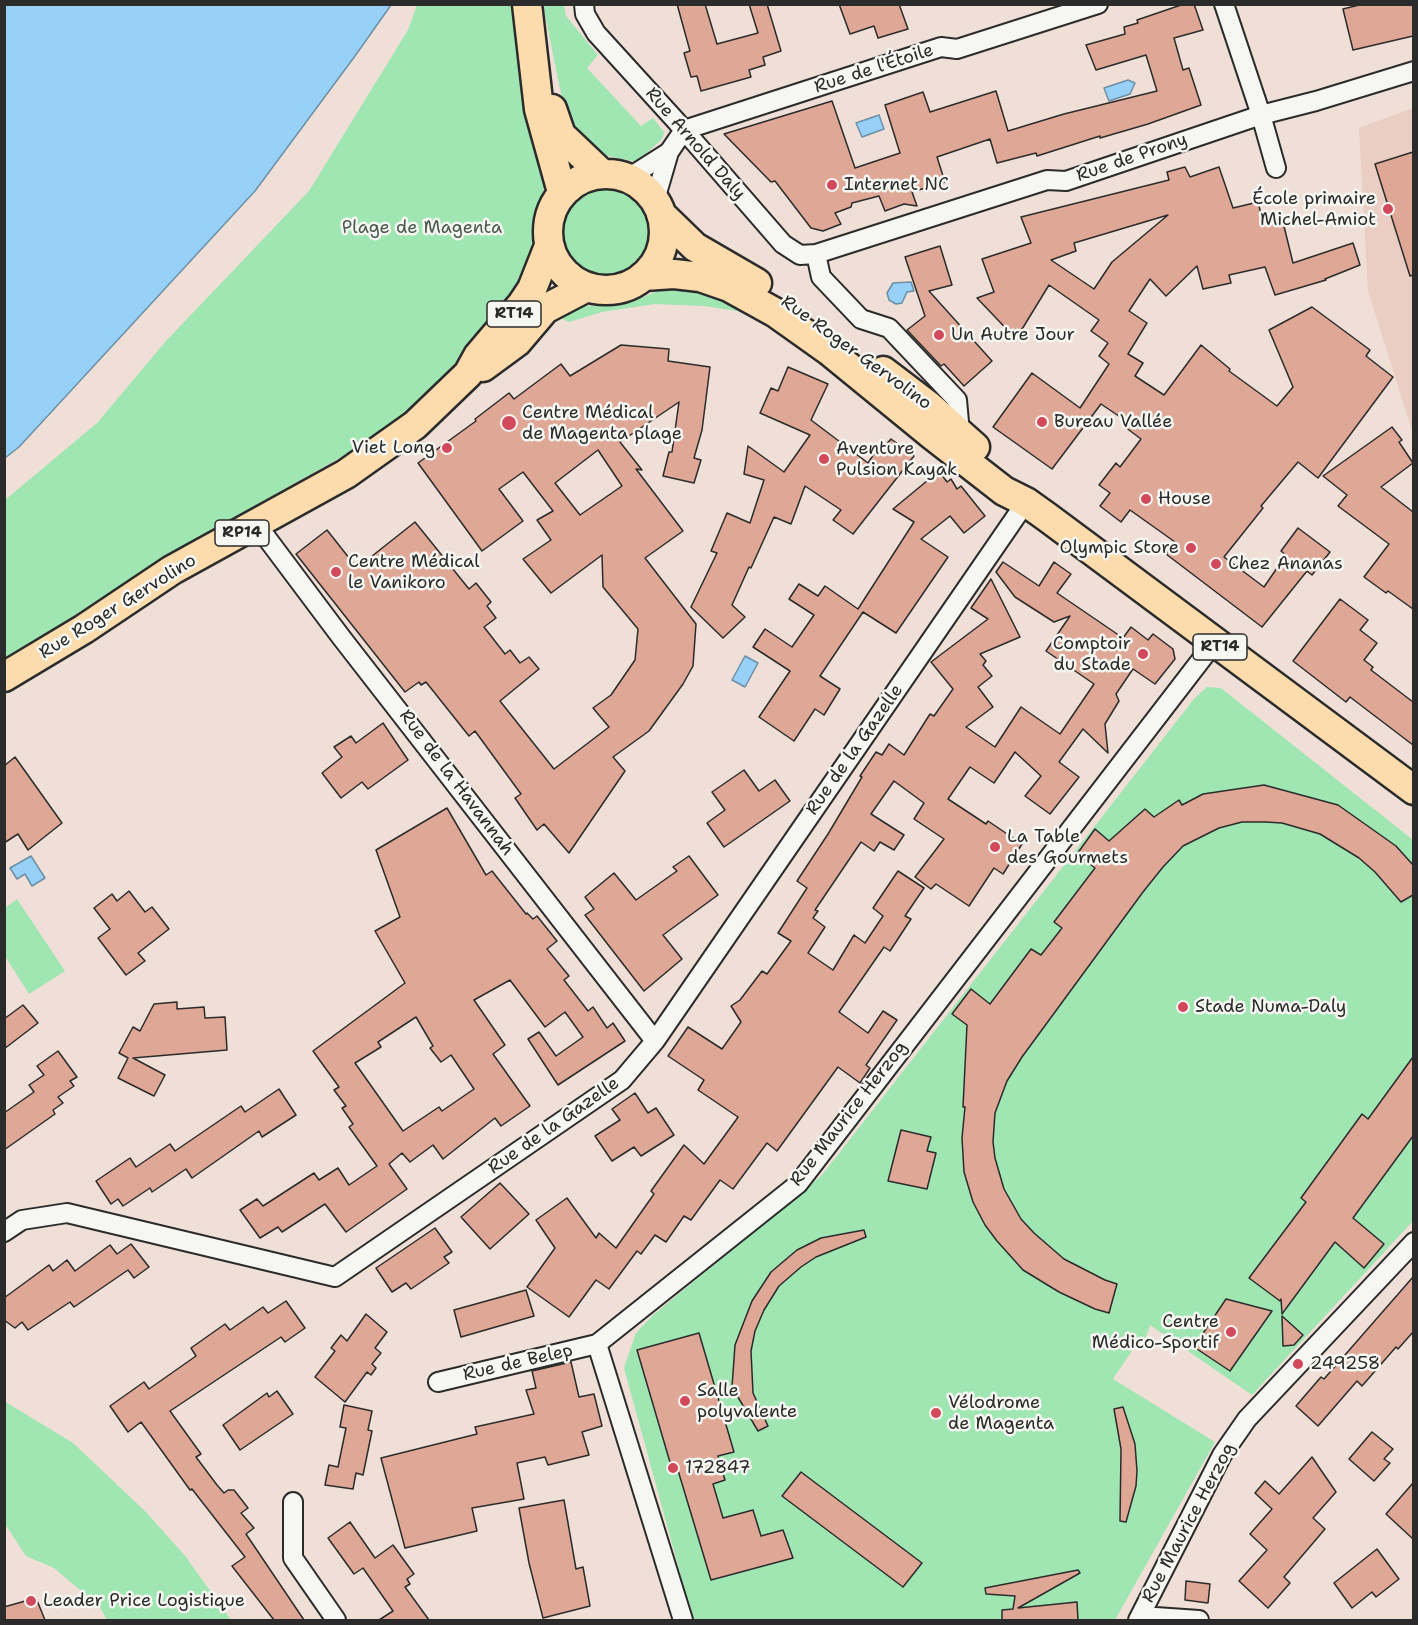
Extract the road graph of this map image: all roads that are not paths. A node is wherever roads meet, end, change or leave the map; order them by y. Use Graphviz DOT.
graph roads {
  1 [pos="1098,4"];
  2 [pos="1224,4"];
  3 [pos="528,9"];
  4 [pos="585,9"];
  5 [pos="1413,71"];
  6 [pos="1262,115"];
  7 [pos="684,130"];
  8 [pos="669,152"];
  9 [pos="1275,168"];
  10 [pos="615,176"];
  11 [pos="562,192"];
  12 [pos="659,208"];
  13 [pos="549,246"];
  14 [pos="816,254"];
  15 [pos="645,276"];
  16 [pos="587,287"];
  17 [pos="468,374"];
  18 [pos="960,433"];
  19 [pos="1026,502"];
  20 [pos="257,525"];
  21 [pos="1214,643"];
  22 [pos="4,677"];
  23 [pos="1413,790"];
  24 [pos="655,1041"];
  25 [pos="4,1232"];
  26 [pos="1413,1242"];
  27 [pos="597,1344"];
  28 [pos="438,1382"];
  29 [pos="293,1502"];
  30 [pos="1139,1618"];
  31 [pos="336,1620"];
  32 [pos="683,1620"];
  33 [pos="1199,1620"];
  1 -- 7 [label="street, Rue de l'Étoile"];
  2 -- 6 [label="street"];
  3 -- 10 [label="main road"];
  3 -- 11 [label="main road"];
  4 -- 7 [label="street, Rue Arnold Daly"];
  5 -- 6 [label="street, Rue de Prony"];
  6 -- 9 [label="street"];
  6 -- 14 [label="street, Rue de Prony"];
  7 -- 8 [label="street"];
  7 -- 14 [label="street, Rue Arnold Daly"];
  8 -- 10 [label="street"];
  8 -- 12 [label="street"];
  10 -- 11 [label="main road"];
  10 -- 12 [label="main road"];
  11 -- 13 [label="main road"];
  12 -- 15 [label="main road"];
  12 -- 18 [label="main road, Rue Roger Gervolino / RT14"];
  13 -- 16 [label="main road"];
  13 -- 17 [label="main road, Rue Roger Gervolino / RT14"];
  14 -- 18 [label="street, Rue Roger Gervolino"];
  15 -- 16 [label="main road"];
  15 -- 19 [label="main road, Rue Roger Gervolino / RT14"];
  16 -- 17 [label="main road, Rue Roger Gervolino / RT14"];
  17 -- 20 [label="main road, Rue Roger Gervolino / RP14"];
  18 -- 19 [label="main road, Rue Roger Gervolino / RT14"];
  19 -- 21 [label="main road, Rue Roger Gervolino / RT14"];
  19 -- 24 [label="street, Rue de la Gazelle"];
  20 -- 22 [label="main road, Rue Roger Gervolino / RP14"];
  20 -- 24 [label="street, Rue de la Havannah"];
  21 -- 23 [label="main road, Rue Roger Gervolino / RT14"];
  21 -- 27 [label="street, Rue Maurice Herzog"];
  24 -- 25 [label="street, Rue de la Gazelle"];
  26 -- 30 [label="street, Rue Maurice Herzog"];
  27 -- 28 [label="street, Rue de Belep"];
  27 -- 32 [label="street"];
  29 -- 31 [label="street"];
  30 -- 33 [label="street"];
}
